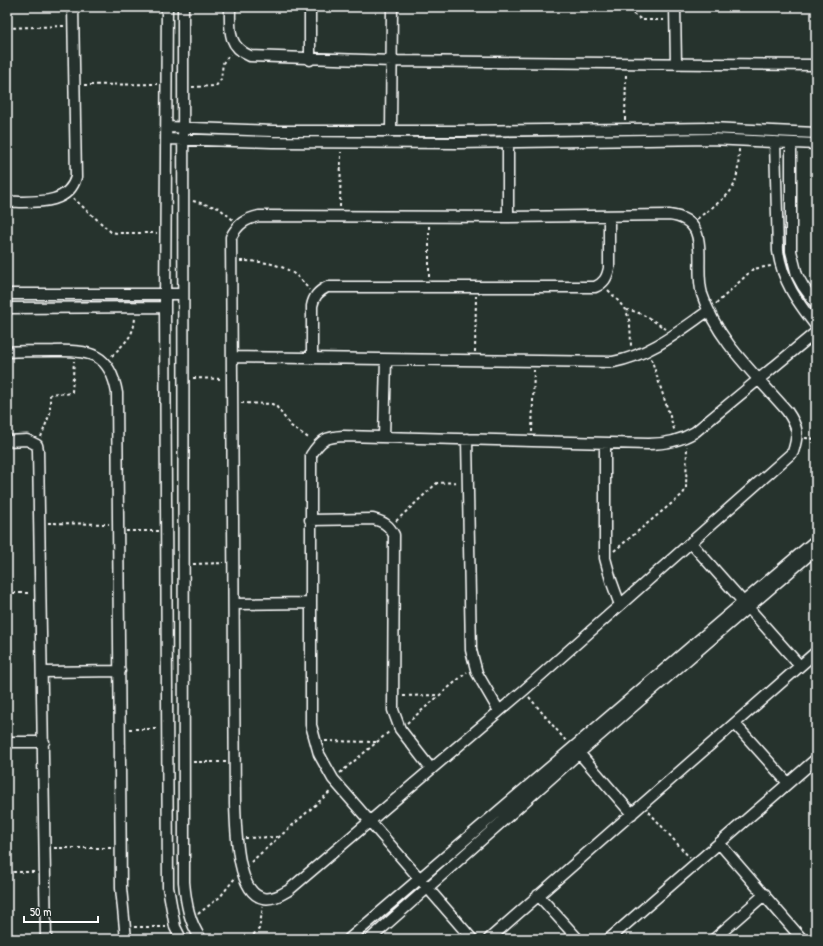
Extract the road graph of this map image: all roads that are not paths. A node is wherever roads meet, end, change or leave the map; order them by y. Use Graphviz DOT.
graph roads {
  1 [pos="73,7"];
  2 [pos="167,7"];
  3 [pos="183,7"];
  4 [pos="230,7"];
  5 [pos="310,7"];
  6 [pos="392,7"];
  7 [pos="675,7"];
  8 [pos="310,60"];
  9 [pos="392,61"];
  10 [pos="676,64"];
  11 [pos="816,65"];
  12 [pos="167,127"];
  13 [pos="184,128"];
  14 [pos="391,131"];
  15 [pos="460,131"];
  16 [pos="816,133"];
  17 [pos="167,139"];
  18 [pos="184,139"];
  19 [pos="508,142"];
  20 [pos="775,142"];
  21 [pos="460,143"];
  22 [pos="790,143"];
  23 [pos="815,144"];
  24 [pos="7,202"];
  25 [pos="608,216"];
  26 [pos="508,217"];
  27 [pos="7,294"];
  28 [pos="166,294"];
  29 [pos="183,294"];
  30 [pos="816,304"];
  31 [pos="165,307"];
  32 [pos="7,308"];
  33 [pos="708,311"];
  34 [pos="816,326"];
  35 [pos="816,332"];
  36 [pos="7,352"];
  37 [pos="232,357"];
  38 [pos="312,358"];
  39 [pos="386,360"];
  40 [pos="759,379"];
  41 [pos="167,399"];
  42 [pos="184,399"];
  43 [pos="384,437"];
  44 [pos="467,439"];
  45 [pos="7,441"];
  46 [pos="605,443"];
  47 [pos="310,520"];
  48 [pos="816,540"];
  49 [pos="691,543"];
  50 [pos="816,549"];
  51 [pos="311,603"];
  52 [pos="234,604"];
  53 [pos="620,605"];
  54 [pos="746,605"];
  55 [pos="816,652"];
  56 [pos="800,666"];
  57 [pos="120,671"];
  58 [pos="43,672"];
  59 [pos="499,711"];
  60 [pos="735,724"];
  61 [pos="7,742"];
  62 [pos="44,742"];
  63 [pos="576,751"];
  64 [pos="816,759"];
  65 [pos="431,769"];
  66 [pos="788,783"];
  67 [pos="632,814"];
  68 [pos="369,822"];
  69 [pos="719,843"];
  70 [pos="419,879"];
  71 [pos="428,889"];
  72 [pos="764,894"];
  73 [pos="538,895"];
  74 [pos="46,939"];
  75 [pos="126,939"];
  76 [pos="181,939"];
  77 [pos="201,939"];
  78 [pos="349,939"];
  79 [pos="370,939"];
  80 [pos="472,939"];
  81 [pos="489,939"];
  82 [pos="578,939"];
  83 [pos="609,939"];
  84 [pos="714,939"];
  85 [pos="802,939"];
  1 -- 24 [label="street"];
  2 -- 12 [label="street"];
  3 -- 13 [label="street"];
  4 -- 8 [label="street"];
  5 -- 8 [label="street"];
  6 -- 9 [label="street"];
  7 -- 10 [label="street"];
  8 -- 9 [label="street"];
  9 -- 10 [label="street"];
  9 -- 14 [label="street"];
  10 -- 11 [label="street"];
  12 -- 13 [label="street"];
  12 -- 17 [label="street"];
  13 -- 14 [label="street"];
  13 -- 18 [label="street"];
  14 -- 15 [label="street"];
  15 -- 16 [label="street"];
  15 -- 21 [label="street"];
  16 -- 23 [label="street"];
  17 -- 18 [label="street"];
  17 -- 28 [label="street"];
  18 -- 21 [label="street"];
  18 -- 29 [label="street"];
  19 -- 20 [label="street"];
  19 -- 21 [label="street"];
  19 -- 26 [label="street"];
  20 -- 22 [label="street"];
  20 -- 34 [label="street"];
  22 -- 23 [label="street"];
  22 -- 30 [label="street"];
  25 -- 26 [label="street"];
  25 -- 33 [label="street"];
  25 -- 38 [label="street"];
  26 -- 37 [label="street"];
  27 -- 28 [label="street"];
  28 -- 29 [label="street"];
  28 -- 31 [label="street"];
  29 -- 42 [label="street"];
  31 -- 32 [label="street"];
  31 -- 41 [label="street"];
  33 -- 39 [label="street"];
  33 -- 40 [label="street"];
  35 -- 40 [label="street"];
  36 -- 57 [label="street"];
  37 -- 38 [label="street"];
  37 -- 52 [label="street"];
  38 -- 39 [label="street"];
  39 -- 43 [label="street"];
  40 -- 46 [label="street"];
  40 -- 49 [label="street"];
  41 -- 42 [label="street"];
  41 -- 76 [label="street"];
  42 -- 77 [label="street"];
  43 -- 44 [label="street"];
  43 -- 47 [label="street"];
  44 -- 46 [label="street"];
  44 -- 59 [label="street"];
  45 -- 58 [label="street"];
  46 -- 53 [label="street"];
  47 -- 51 [label="street"];
  47 -- 65 [label="street"];
  48 -- 54 [label="street"];
  49 -- 53 [label="street"];
  49 -- 54 [label="street"];
  50 -- 54 [label="street"];
  51 -- 52 [label="street"];
  51 -- 68 [label="street"];
  52 -- 68 [label="street"];
  53 -- 59 [label="street"];
  54 -- 56 [label="street"];
  54 -- 63 [label="street"];
  55 -- 56 [label="street"];
  56 -- 60 [label="street"];
  57 -- 58 [label="street"];
  57 -- 75 [label="street"];
  58 -- 62 [label="street"];
  59 -- 65 [label="street"];
  60 -- 66 [label="street"];
  60 -- 67 [label="street"];
  61 -- 62 [label="street"];
  62 -- 74 [label="street"];
  63 -- 67 [label="street"];
  63 -- 70 [label="street"];
  63 -- 71 [label="street"];
  64 -- 66 [label="street"];
  65 -- 68 [label="street"];
  66 -- 69 [label="street"];
  67 -- 73 [label="street"];
  68 -- 70 [label="street"];
  69 -- 72 [label="street"];
  69 -- 83 [label="street"];
  70 -- 71 [label="street"];
  70 -- 78 [label="street"];
  71 -- 79 [label="street"];
  71 -- 80 [label="street"];
  72 -- 84 [label="street"];
  72 -- 85 [label="street"];
  73 -- 81 [label="street"];
  73 -- 82 [label="street"];
}
